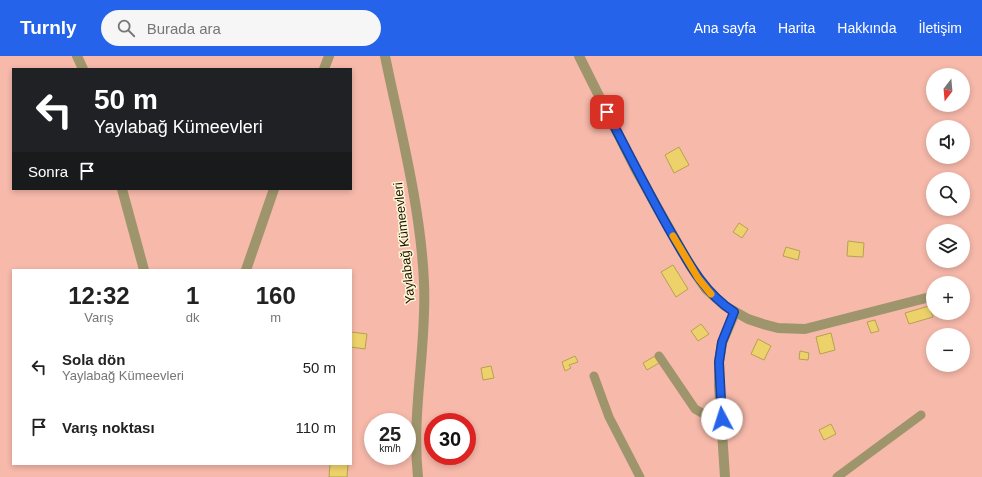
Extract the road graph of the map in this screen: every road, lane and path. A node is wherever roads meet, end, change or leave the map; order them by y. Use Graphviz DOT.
graph roads {
  1 [pos="77,56"];
  2 [pos="329,56"];
  3 [pos="385,56"];
  4 [pos="579,56"];
  5 [pos="83,68"];
  6 [pos="324,68"];
  7 [pos="122,190"];
  8 [pos="274,190"];
  9 [pos="144,269"];
  10 [pos="246,269"];
  11 [pos="926,298"];
  12 [pos="734,312"];
  13 [pos="659,356"];
  14 [pos="594,376"];
  15 [pos="921,415"];
  16 [pos="722,419"];
  17 [pos="418,477"];
  18 [pos="640,477"];
  19 [pos="725,477"];
  20 [pos="837,477"];
  1 -- 5 [label="street"];
  2 -- 6 [label="street"];
  3 -- 17 [label="street, Yaylabağ Kümeevleri"];
  4 -- 12 [label="street"];
  7 -- 9 [label="street"];
  8 -- 10 [label="street"];
  11 -- 12 [label="street"];
  12 -- 16 [label="street"];
  13 -- 16 [label="lane"];
  14 -- 18 [label="lane"];
  15 -- 20 [label="lane"];
  16 -- 19 [label="street"];
}
